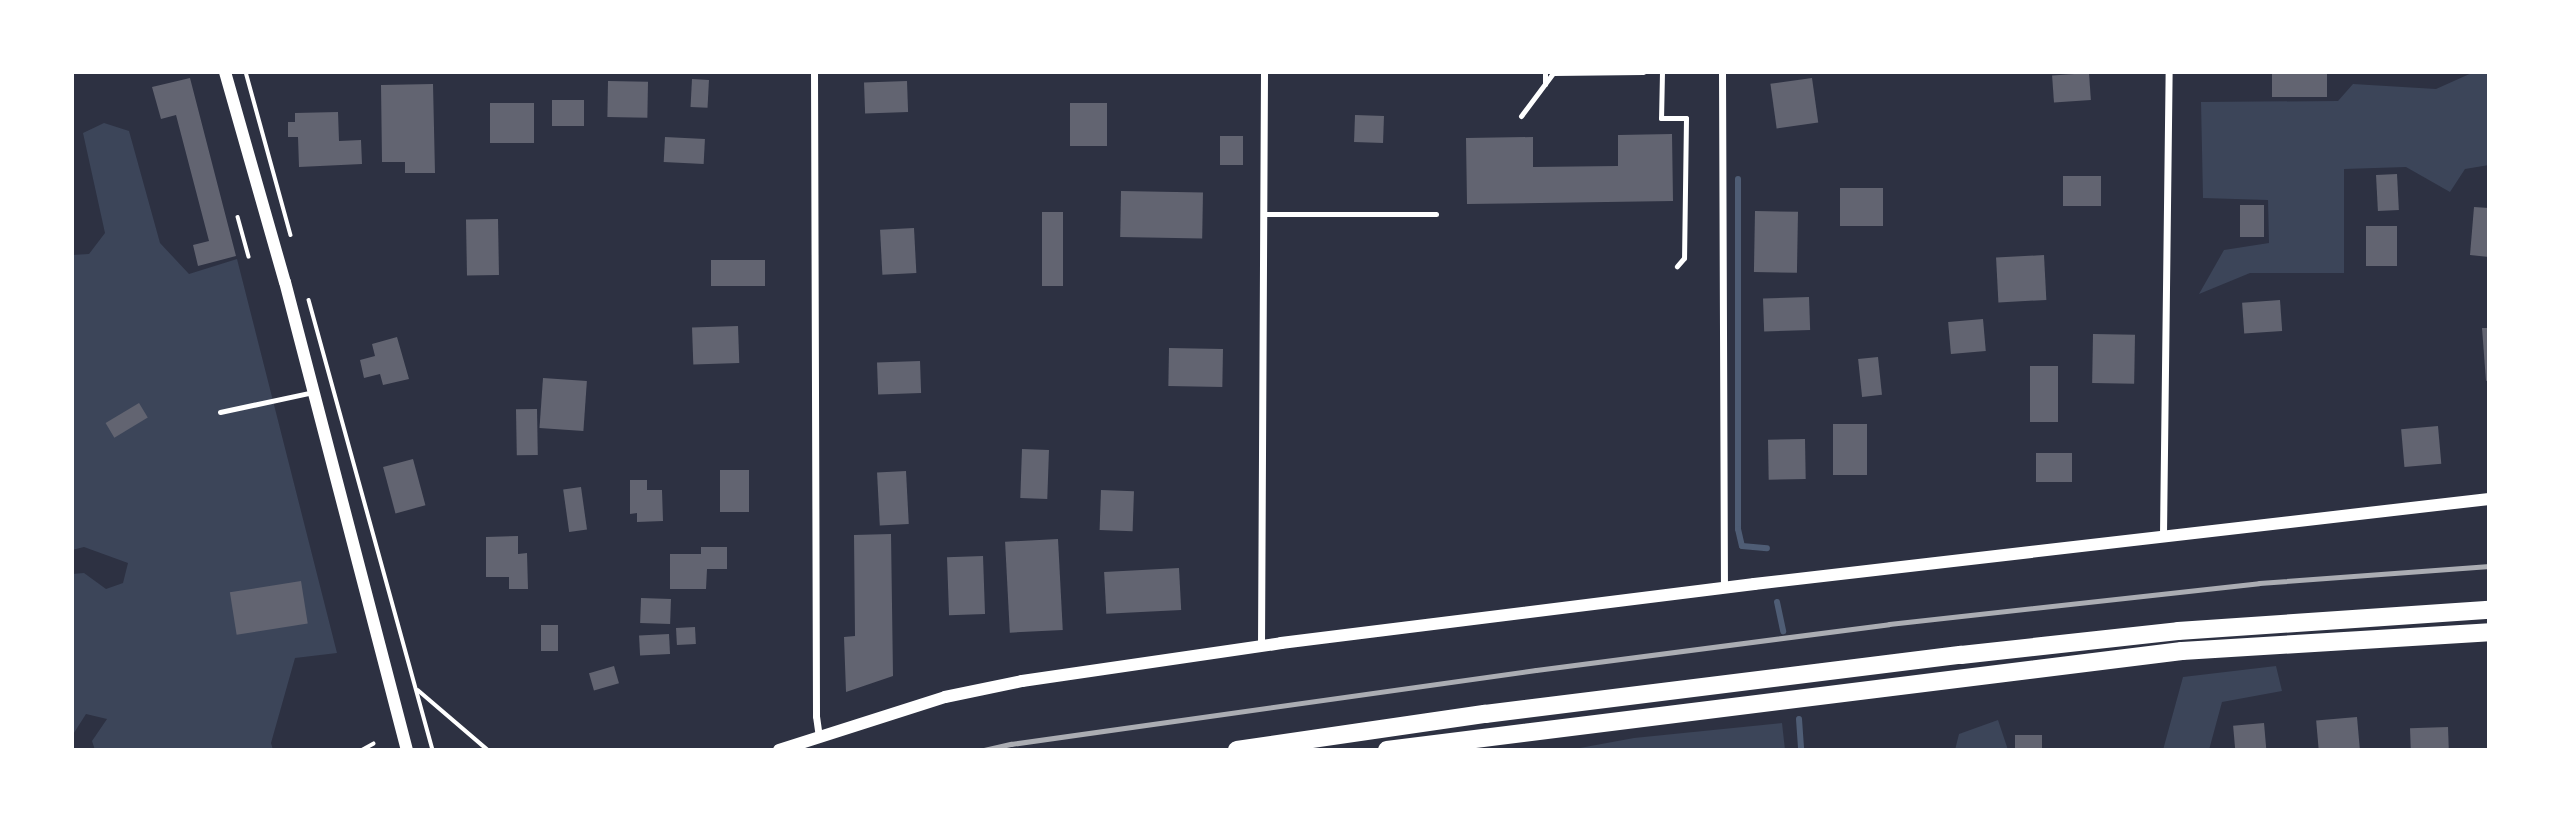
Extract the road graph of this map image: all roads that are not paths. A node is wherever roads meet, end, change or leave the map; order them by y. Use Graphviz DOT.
graph roads {
  1 [pos="225,72"];
  2 [pos="814,72"];
  3 [pos="1264,72"];
  4 [pos="1545,72"];
  5 [pos="1643,72"];
  6 [pos="1662,72"];
  7 [pos="1721,72"];
  8 [pos="2169,72"];
  9 [pos="1545,84"];
  10 [pos="1521,117"];
  11 [pos="1263,214"];
  12 [pos="1436,214"];
  13 [pos="1676,266"];
  14 [pos="313,392"];
  15 [pos="220,412"];
  16 [pos="2489,499"];
  17 [pos="2163,534"];
  18 [pos="1724,588"];
  19 [pos="2489,610"];
  20 [pos="2489,632"];
  21 [pos="1261,646"];
  22 [pos="819,737"];
  23 [pos="1490,744"];
  24 [pos="407,750"];
  25 [pos="779,750"];
  26 [pos="1237,750"];
  27 [pos="1388,750"];
  1 -- 14 [label="street"];
  2 -- 22 [label="street"];
  3 -- 11 [label="street"];
  4 -- 9 [label="lane"];
  5 -- 9 [label="lane"];
  6 -- 13 [label="lane"];
  7 -- 18 [label="street"];
  8 -- 17 [label="street"];
  9 -- 10 [label="lane"];
  11 -- 12 [label="lane"];
  11 -- 21 [label="street"];
  14 -- 15 [label="lane"];
  14 -- 24 [label="street"];
  16 -- 17 [label="street"];
  17 -- 18 [label="street"];
  18 -- 21 [label="street"];
  19 -- 26 [label="highway"];
  20 -- 23 [label="highway"];
  21 -- 22 [label="street"];
  22 -- 25 [label="street"];
  23 -- 27 [label="highway"];
}
